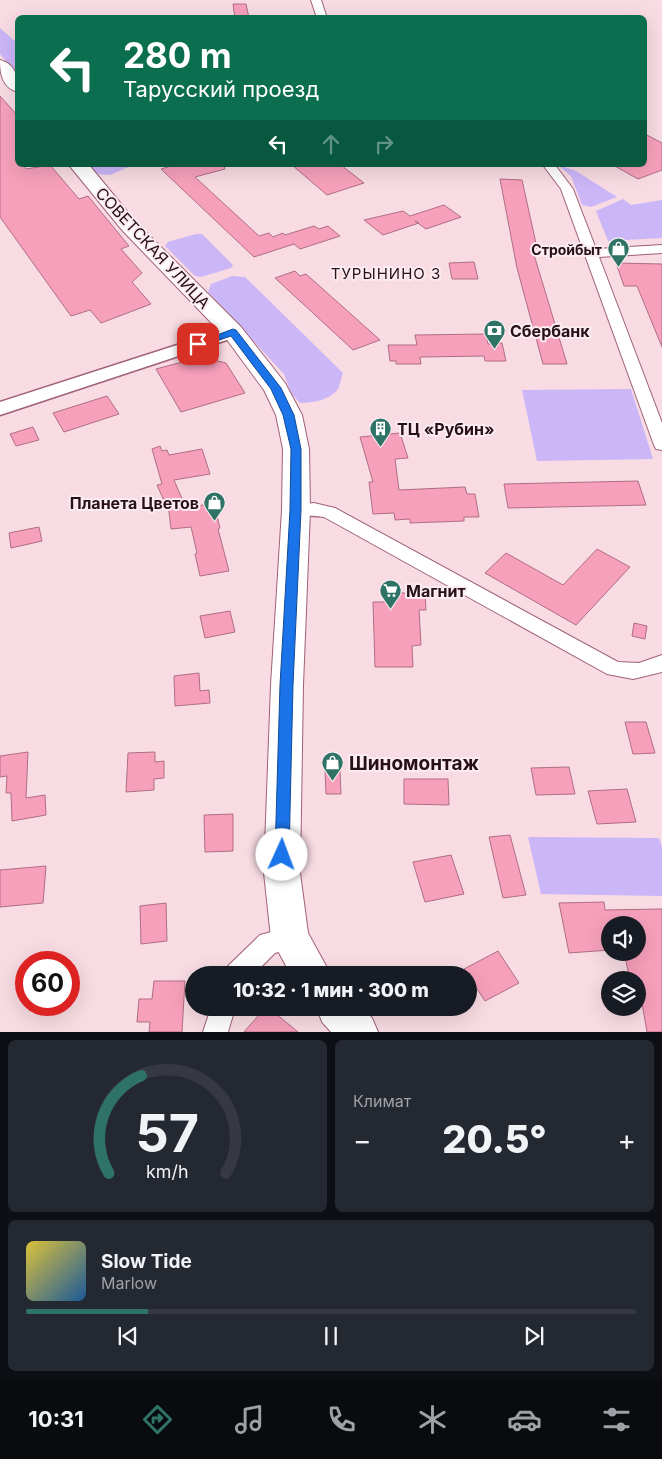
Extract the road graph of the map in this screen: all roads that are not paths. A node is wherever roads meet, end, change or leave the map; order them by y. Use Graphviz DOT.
graph roads {
  1 [pos="316,0"];
  2 [pos="321,15"];
  3 [pos="0,65"];
  4 [pos="15,82"];
  5 [pos="81,167"];
  6 [pos="550,167"];
  7 [pos="662,249"];
  8 [pos="591,253"];
  9 [pos="233,332"];
  10 [pos="0,409"];
  11 [pos="662,445"];
  12 [pos="296,510"];
  13 [pos="662,663"];
  14 [pos="290,938"];
  15 [pos="245,966"];
  16 [pos="307,966"];
  17 [pos="220,1016"];
  18 [pos="343,1016"];
  19 [pos="215,1032"];
  20 [pos="358,1032"];
  1 -- 2 [label="street"];
  3 -- 4 [label="main road"];
  5 -- 9 [label="main road, СОВЕТСКАЯ УЛИЦА"];
  6 -- 8 [label="street"];
  7 -- 8 [label="street"];
  8 -- 11 [label="street"];
  9 -- 10 [label="street"];
  9 -- 12 [label="main road, СОВЕТСКАЯ УЛИЦА"];
  12 -- 13 [label="street"];
  12 -- 14 [label="main road, СОВЕТСКАЯ УЛИЦА"];
  14 -- 15 [label="street"];
  14 -- 16 [label="main road, СОВЕТСКАЯ УЛИЦА"];
  17 -- 19 [label="street"];
  18 -- 20 [label="main road"];
}
